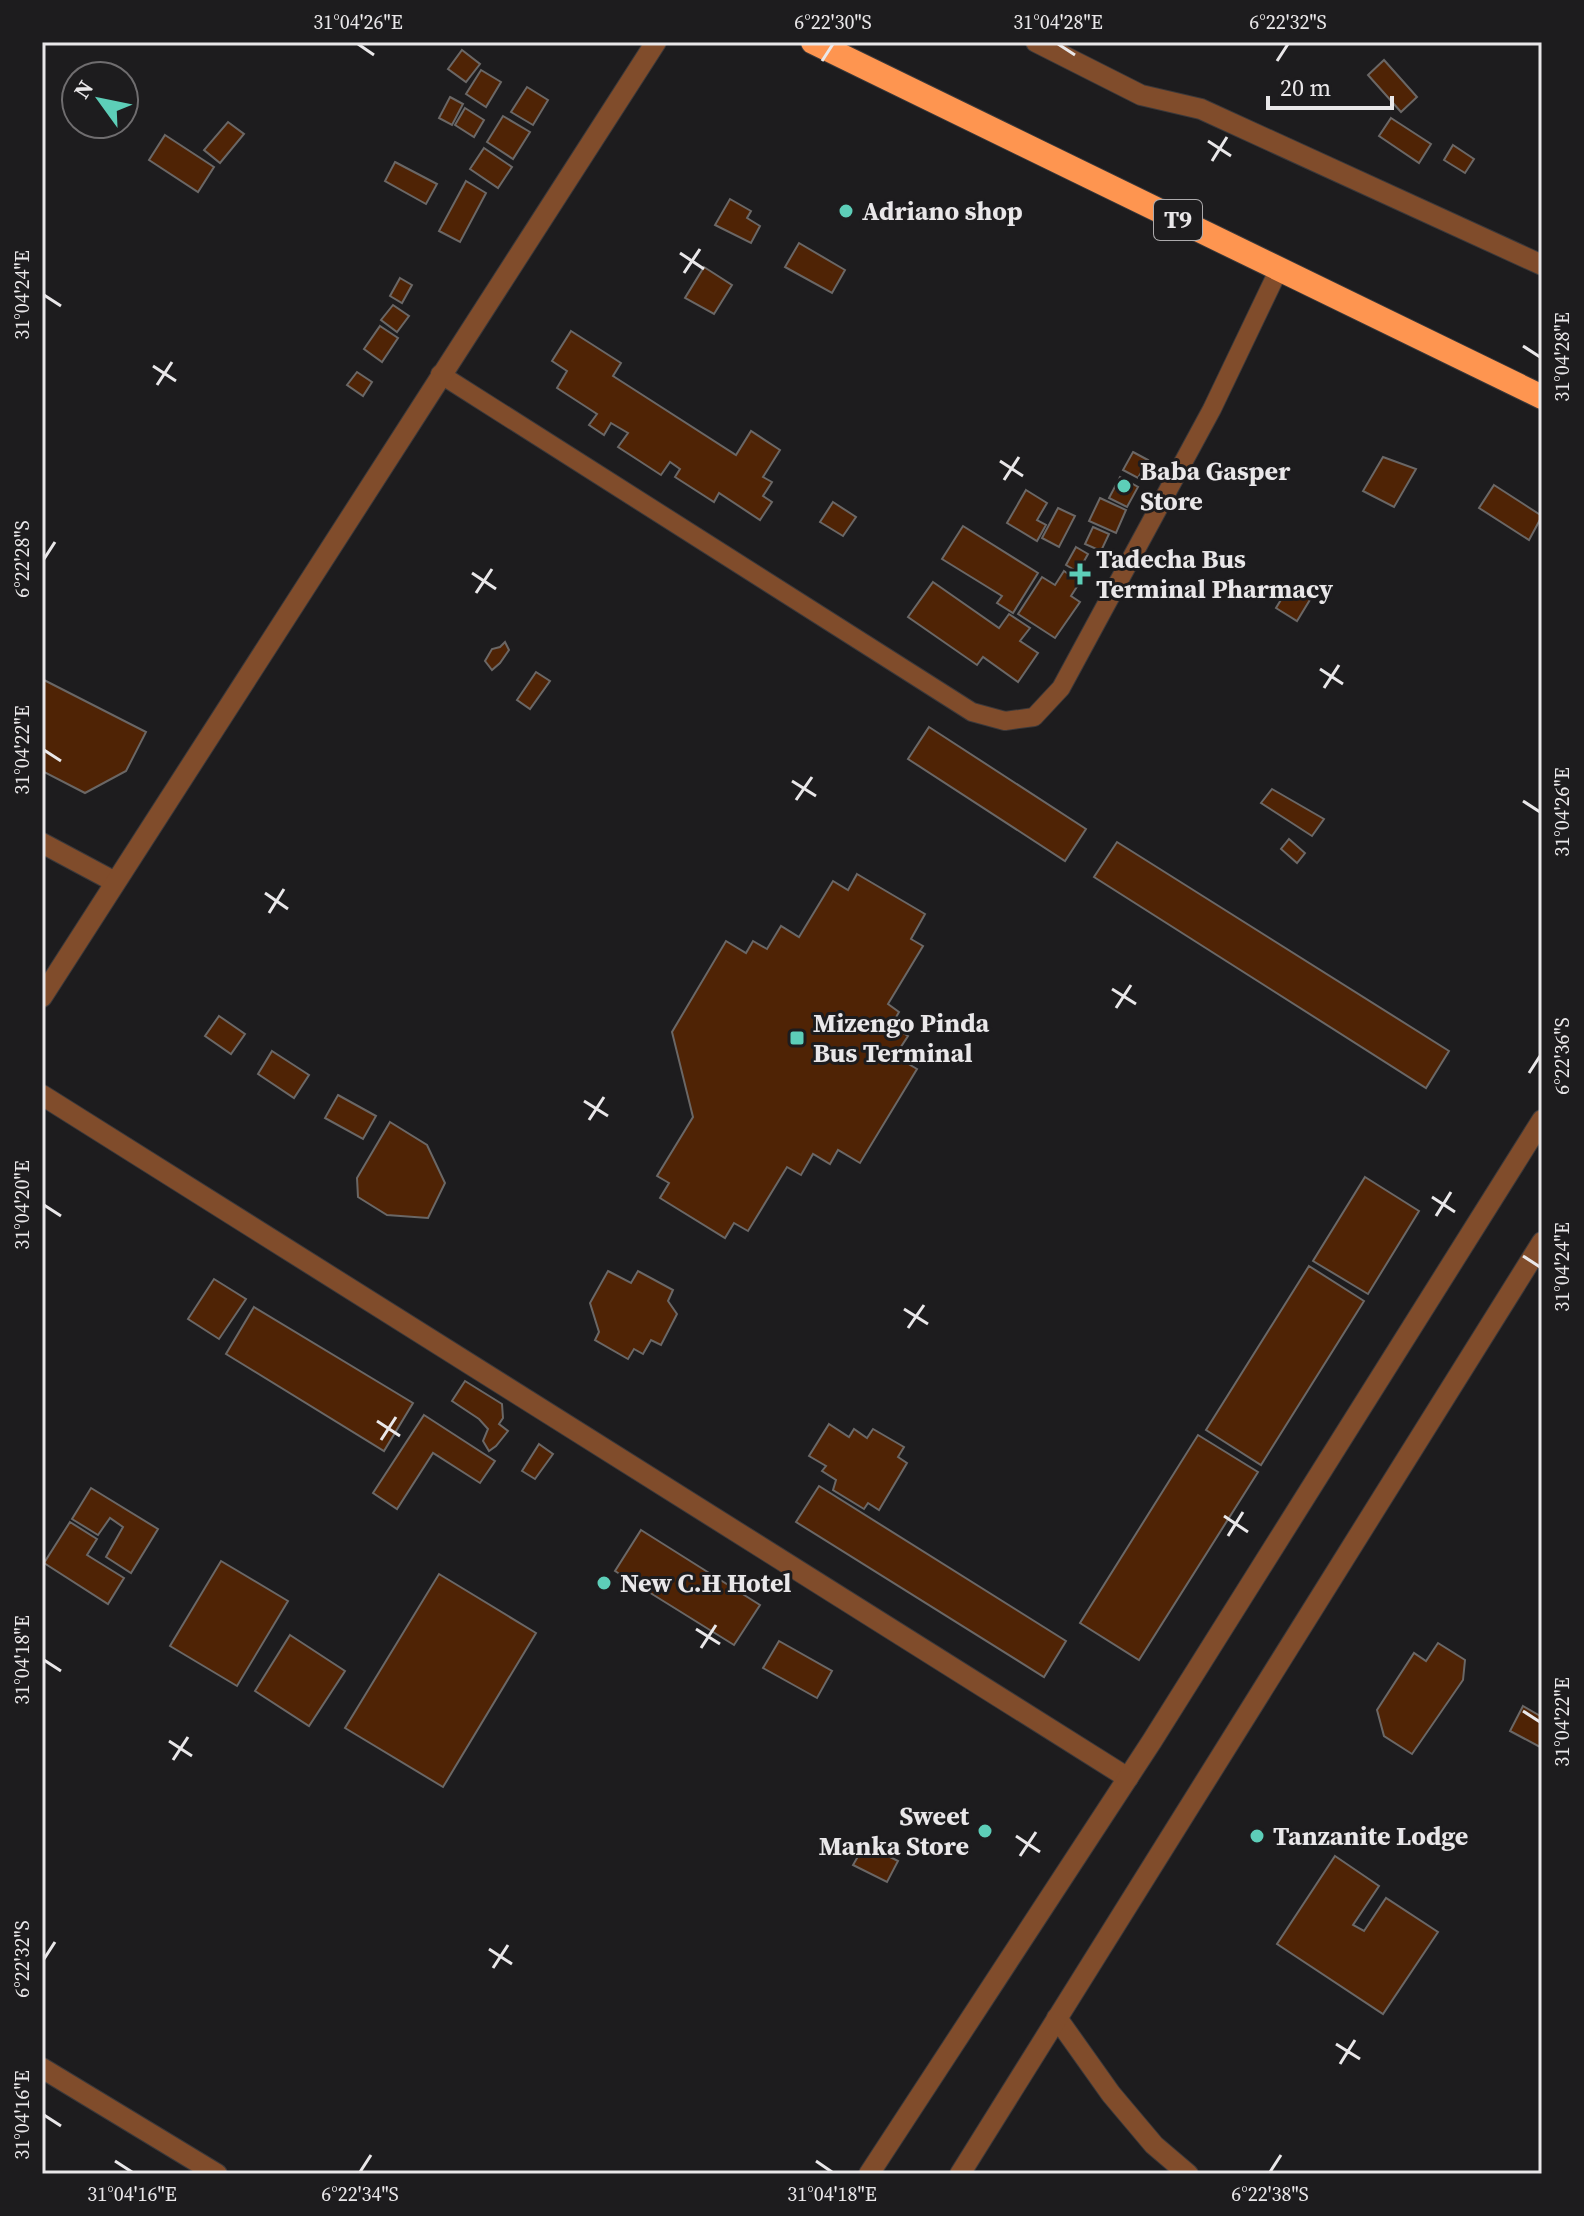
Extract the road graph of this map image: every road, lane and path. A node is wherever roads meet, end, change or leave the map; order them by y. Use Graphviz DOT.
graph roads {
  1 [pos="656,42"];
  2 [pos="813,42"];
  3 [pos="1036,42"];
  4 [pos="1542,265"];
  5 [pos="1279,269"];
  6 [pos="440,374"];
  7 [pos="1542,397"];
  8 [pos="42,843"];
  9 [pos="115,882"];
  10 [pos="42,997"];
  11 [pos="42,1095"];
  12 [pos="1542,1120"];
  13 [pos="1542,1242"];
  14 [pos="1128,1778"];
  15 [pos="1057,2018"];
  16 [pos="42,2068"];
  17 [pos="217,2174"];
  18 [pos="869,2174"];
  19 [pos="960,2174"];
  20 [pos="1188,2174"];
  1 -- 6 [label="street"];
  2 -- 5 [label="highway, T9"];
  3 -- 4 [label="street"];
  5 -- 6 [label="lane"];
  5 -- 7 [label="highway, T9"];
  6 -- 9 [label="street"];
  8 -- 9 [label="street"];
  9 -- 10 [label="street"];
  11 -- 14 [label="street"];
  12 -- 14 [label="street"];
  13 -- 15 [label="street"];
  14 -- 18 [label="street"];
  15 -- 19 [label="street"];
  15 -- 20 [label="street"];
  16 -- 17 [label="street"];
}
